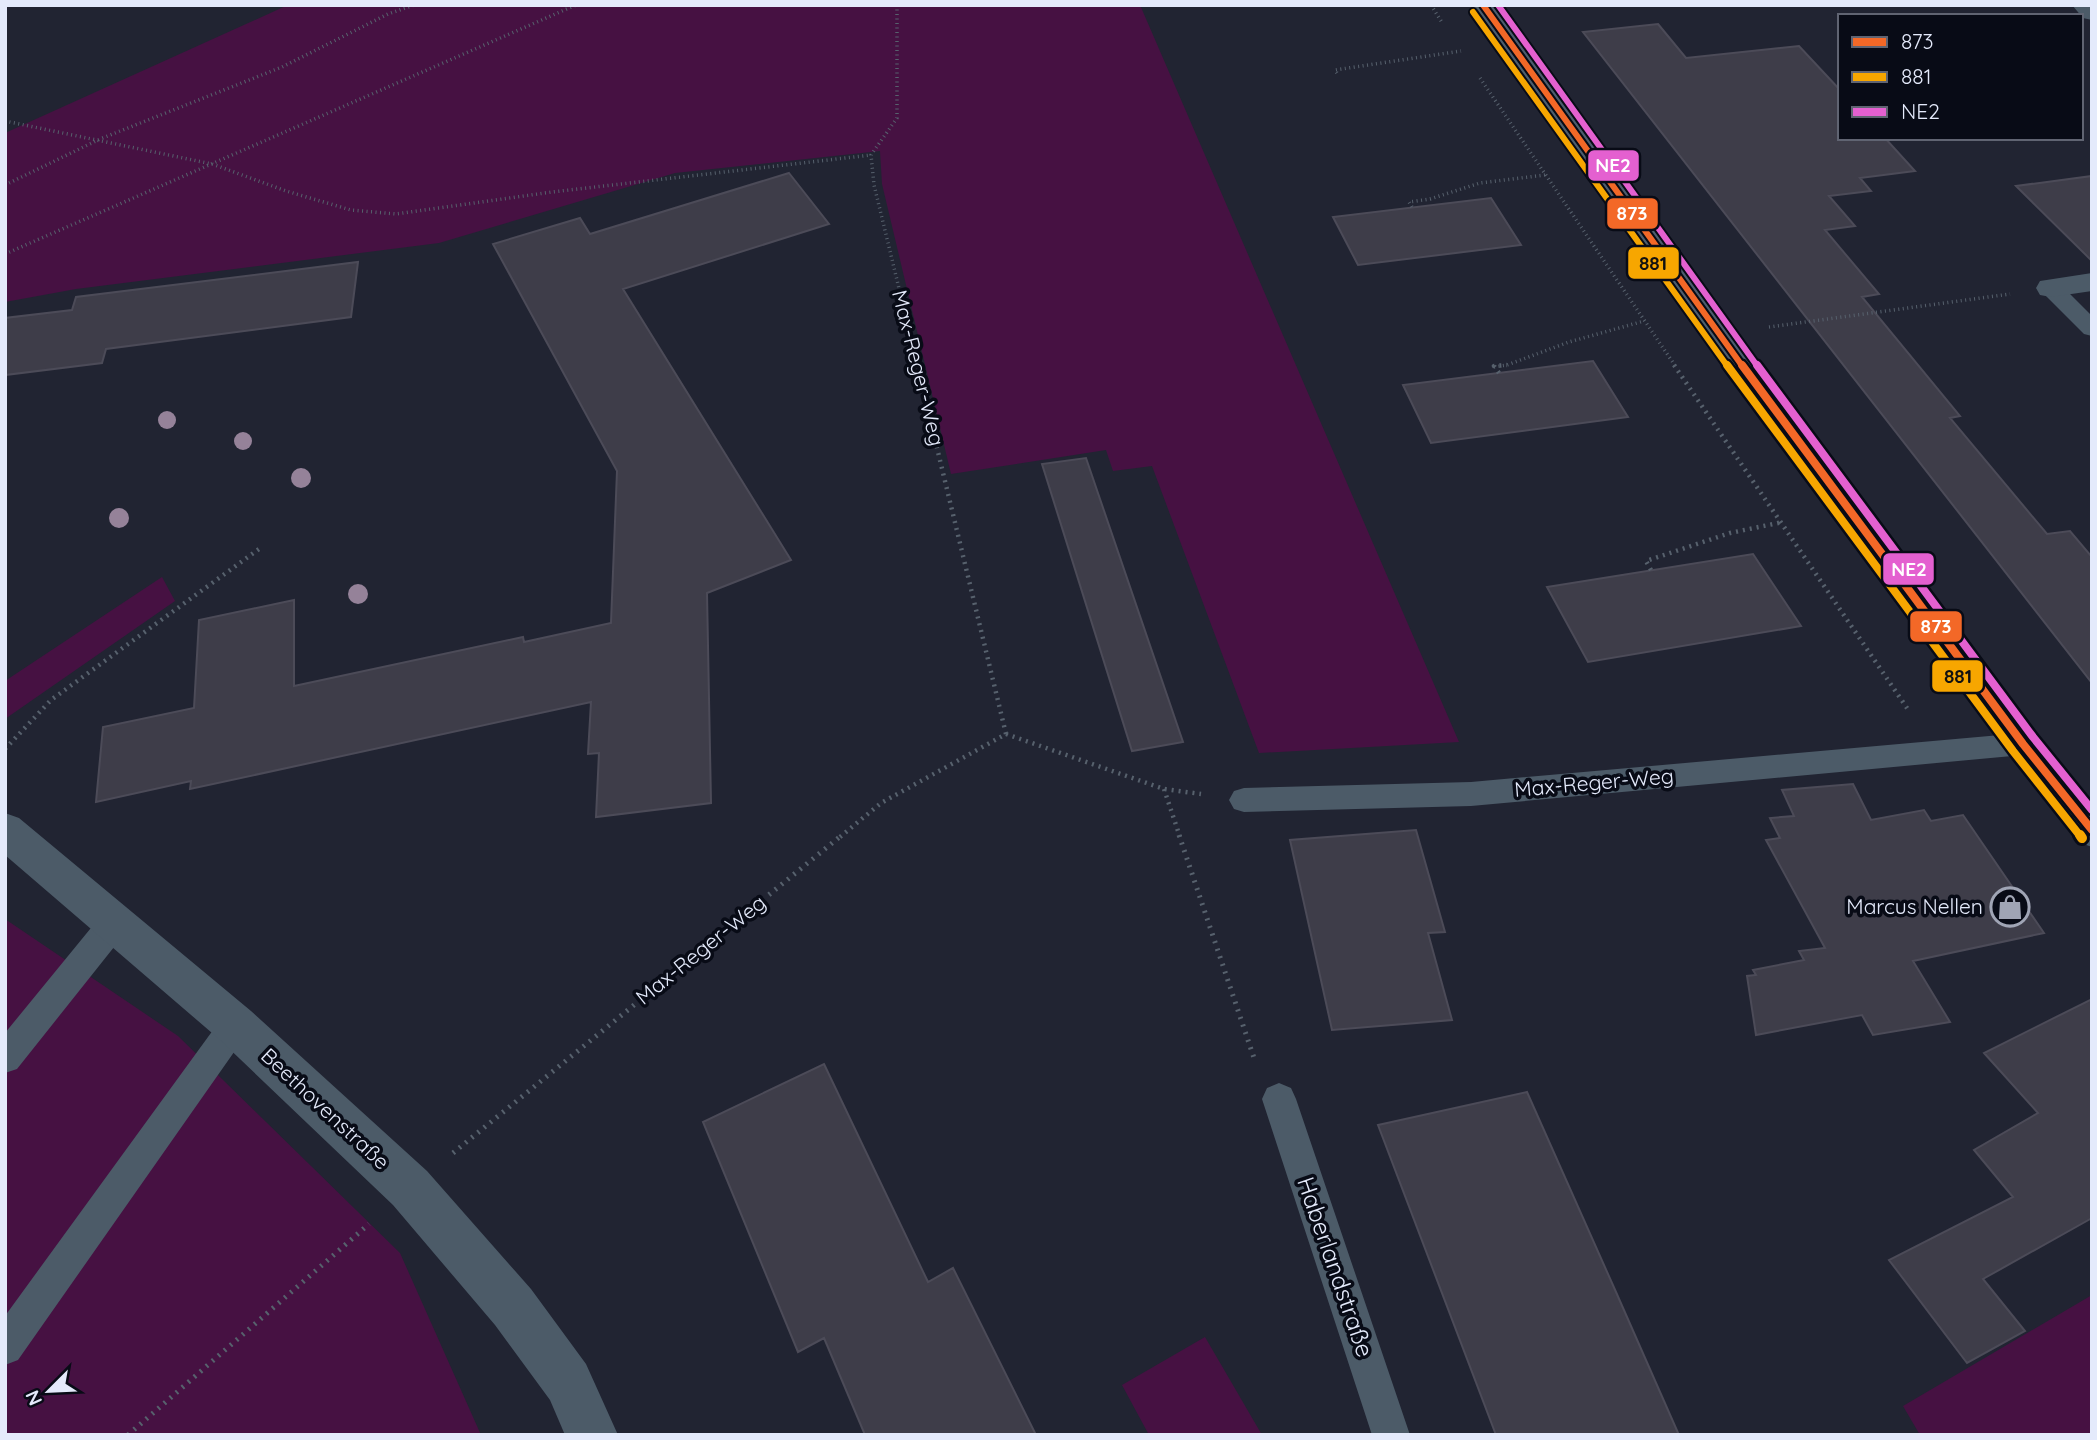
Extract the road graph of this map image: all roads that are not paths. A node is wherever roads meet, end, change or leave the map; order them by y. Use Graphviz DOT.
graph roads {
  1 [pos="1483,5"];
  2 [pos="2084,5"];
  3 [pos="2092,13"];
  4 [pos="2092,282"];
  5 [pos="2052,288"];
  6 [pos="2092,329"];
  7 [pos="2023,744"];
  8 [pos="1244,800"];
  9 [pos="5,830"];
  10 [pos="2092,830"];
  11 [pos="115,922"];
  12 [pos="235,1025"];
  13 [pos="5,1058"];
  14 [pos="1279,1099"];
  15 [pos="5,1347"];
  16 [pos="592,1435"];
  17 [pos="1391,1435"];
  1 -- 7 [label="main road"];
  2 -- 3 [label="street"];
  4 -- 5 [label="street"];
  5 -- 6 [label="lane"];
  7 -- 8 [label="lane, Max-Reger-Weg"];
  7 -- 10 [label="main road"];
  9 -- 11 [label="street, Beethovenstraße"];
  11 -- 12 [label="street, Beethovenstraße"];
  11 -- 13 [label="lane"];
  12 -- 15 [label="lane"];
  12 -- 16 [label="street, Beethovenstraße"];
  14 -- 17 [label="lane, Haberlandstraße"];
}
